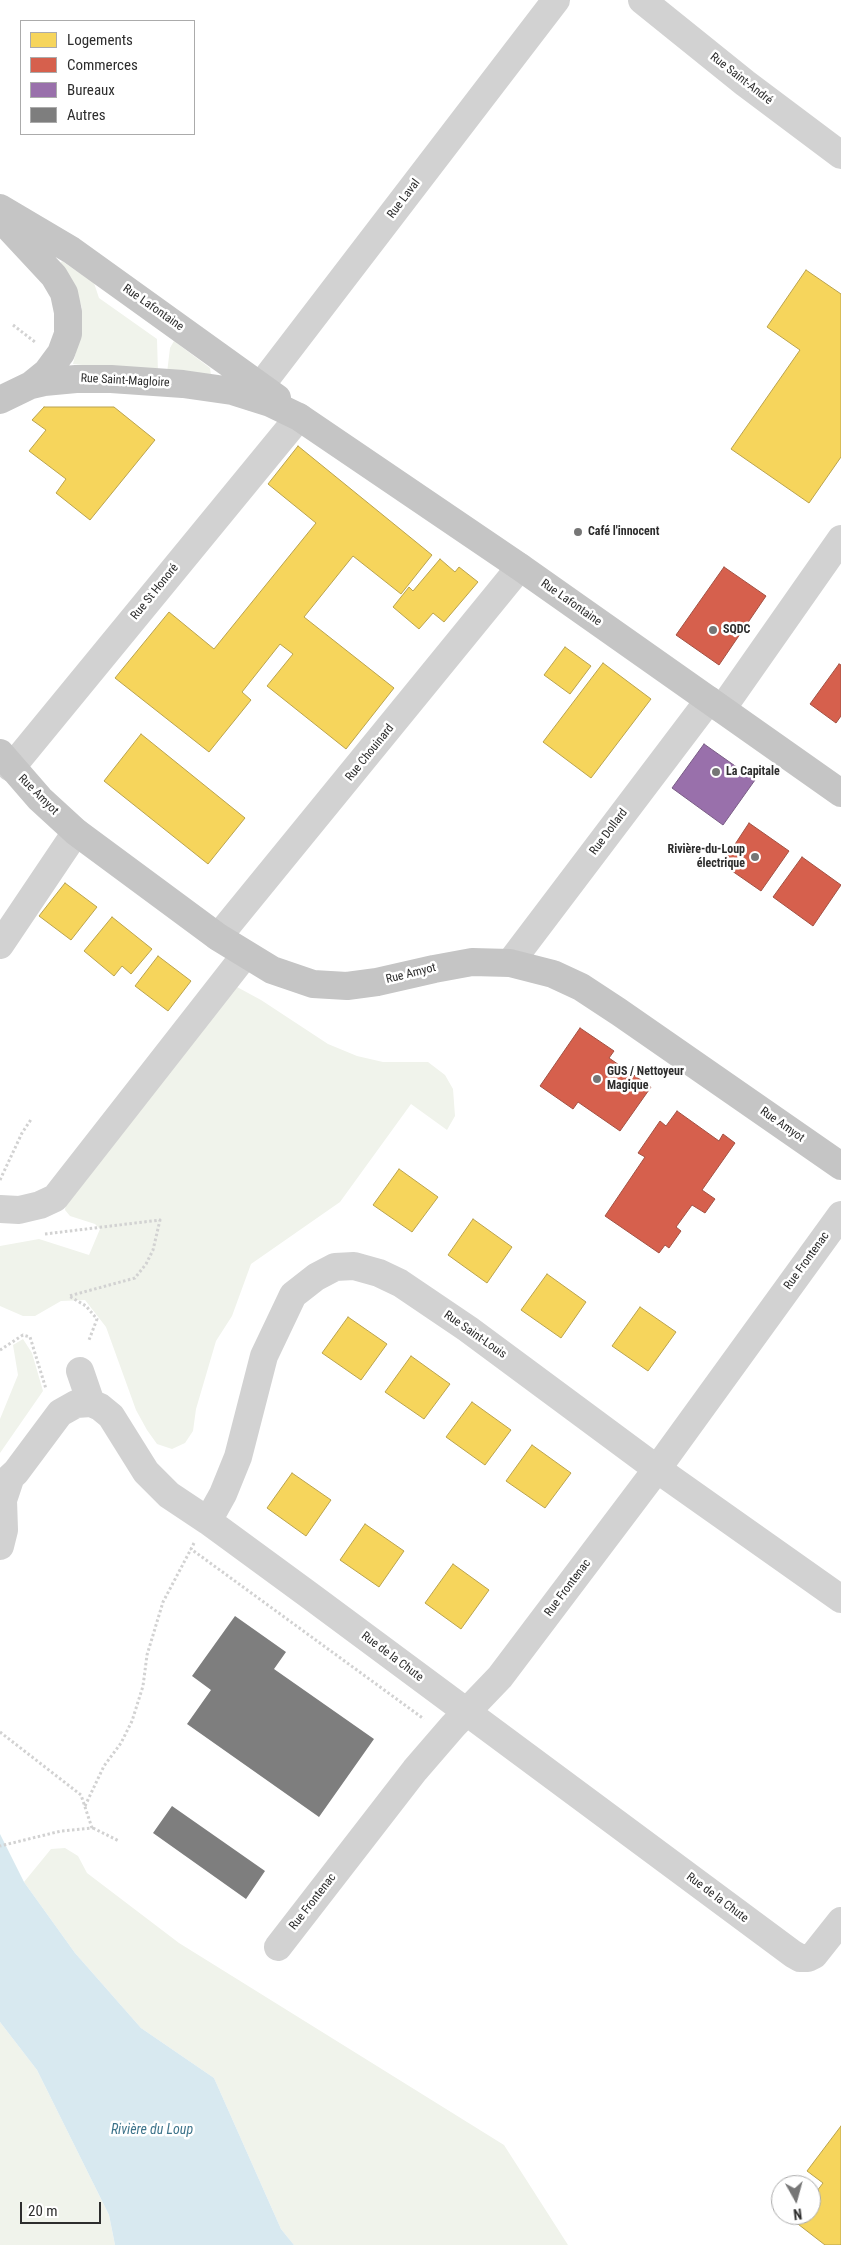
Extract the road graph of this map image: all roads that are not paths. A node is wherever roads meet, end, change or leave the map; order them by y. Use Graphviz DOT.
graph roads {
  1 [pos="556,0"];
  2 [pos="642,0"];
  3 [pos="841,155"];
  4 [pos="0,208"];
  5 [pos="0,218"];
  6 [pos="30,385"];
  7 [pos="257,391"];
  8 [pos="0,400"];
  9 [pos="299,417"];
  10 [pos="841,539"];
  11 [pos="520,567"];
  12 [pos="715,704"];
  13 [pos="6,760"];
  14 [pos="841,793"];
  15 [pos="76,832"];
  16 [pos="218,937"];
  17 [pos="0,946"];
  18 [pos="245,955"];
  19 [pos="510,963"];
  20 [pos="841,1166"];
  21 [pos="0,1209"];
  22 [pos="841,1215"];
  23 [pos="80,1371"];
  24 [pos="91,1403"];
  25 [pos="657,1469"];
  26 [pos="5,1483"];
  27 [pos="208,1521"];
  28 [pos="0,1546"];
  29 [pos="841,1599"];
  30 [pos="466,1712"];
  31 [pos="841,1921"];
  32 [pos="278,1947"];
  1 -- 7 [label="street, Rue Laval"];
  2 -- 3 [label="street, Rue Saint-André"];
  4 -- 7 [label="main road, Rue Lafontaine"];
  5 -- 6 [label="main road"];
  6 -- 7 [label="main road, Rue Saint-Magloire"];
  6 -- 8 [label="main road, Rue Saint-Magloire"];
  7 -- 9 [label="main road, Rue Lafontaine"];
  9 -- 11 [label="main road, Rue Lafontaine"];
  9 -- 13 [label="street, Rue St Honoré"];
  10 -- 12 [label="street, Rue Dollard"];
  11 -- 12 [label="main road, Rue Lafontaine"];
  11 -- 16 [label="street, Rue Chouinard"];
  12 -- 14 [label="main road, Rue Lafontaine"];
  12 -- 19 [label="street, Rue Dollard"];
  13 -- 15 [label="main road, Rue Amyot"];
  15 -- 16 [label="main road, Rue Amyot"];
  15 -- 17 [label="street"];
  16 -- 18 [label="main road, Rue Amyot"];
  18 -- 19 [label="main road, Rue Amyot"];
  18 -- 21 [label="street"];
  19 -- 20 [label="main road, Rue Amyot"];
  22 -- 25 [label="street, Rue Frontenac"];
  23 -- 24 [label="street"];
  24 -- 26 [label="street"];
  24 -- 27 [label="street, Rue de la Chute"];
  25 -- 27 [label="street, Rue Saint-Louis"];
  25 -- 29 [label="street, Rue Saint-Louis"];
  25 -- 30 [label="street, Rue Frontenac"];
  26 -- 28 [label="street"];
  27 -- 30 [label="street, Rue de la Chute"];
  30 -- 31 [label="street, Rue de la Chute"];
  30 -- 32 [label="street, Rue Frontenac"];
}
